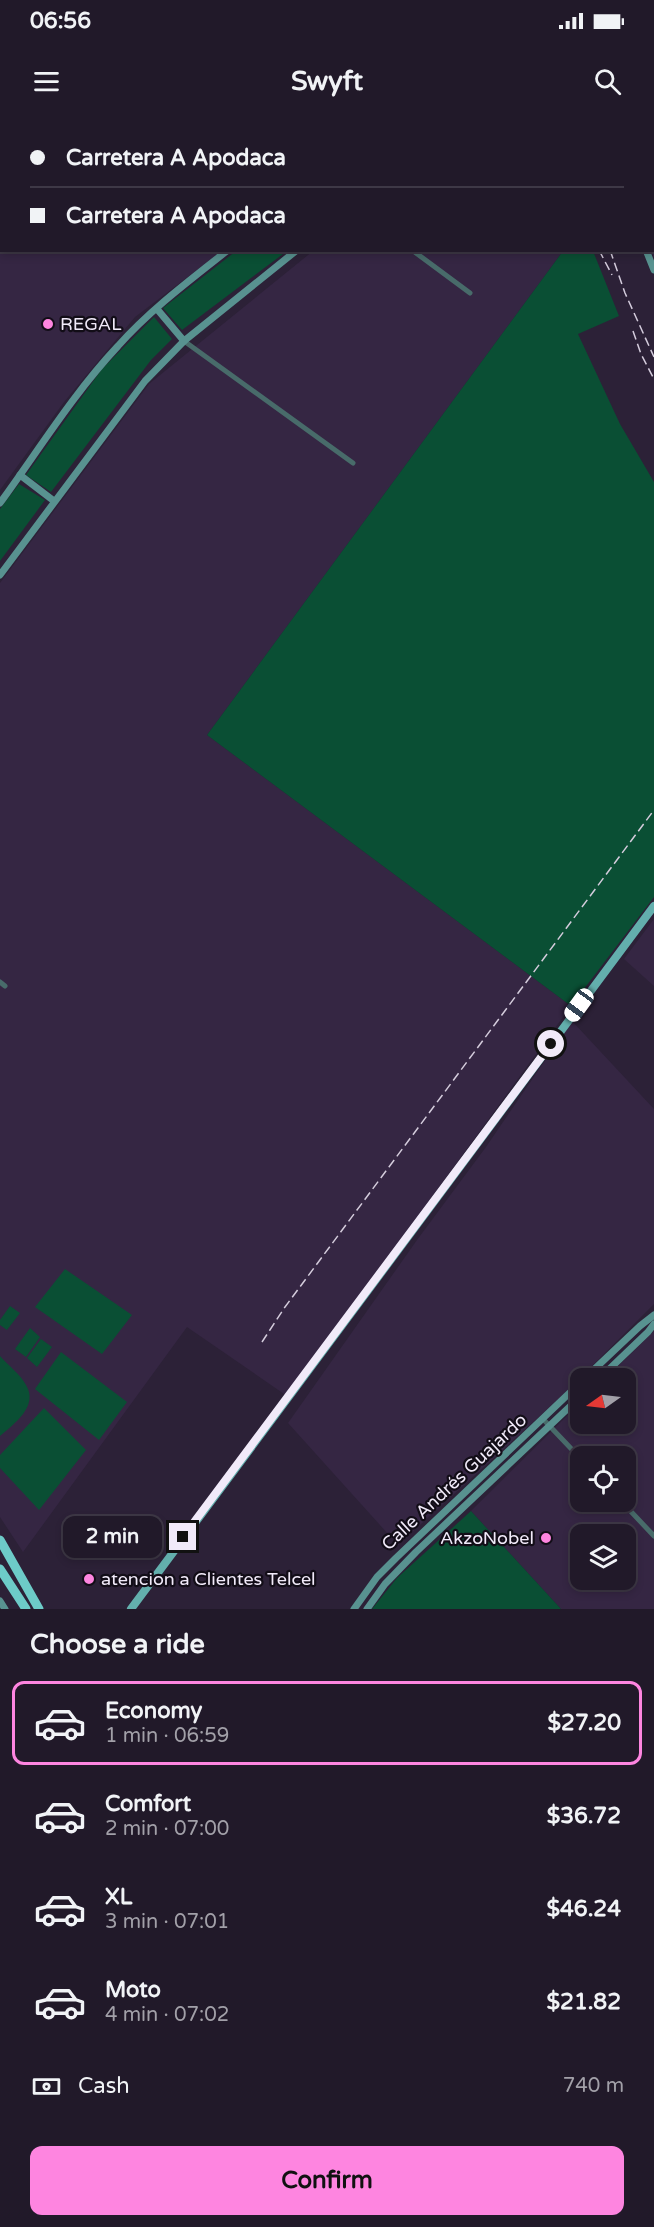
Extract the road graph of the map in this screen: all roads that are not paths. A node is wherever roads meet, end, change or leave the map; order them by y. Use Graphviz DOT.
graph roads {
  1 [pos="226,252"];
  2 [pos="295,252"];
  3 [pos="415,252"];
  4 [pos="647,252"];
  5 [pos="654,270"];
  6 [pos="470,293"];
  7 [pos="157,309"];
  8 [pos="184,341"];
  9 [pos="352,464"];
  10 [pos="20,475"];
  11 [pos="54,501"];
  12 [pos="0,503"];
  13 [pos="0,575"];
  14 [pos="654,906"];
  15 [pos="654,911"];
  16 [pos="654,1315"];
  17 [pos="654,1324"];
  18 [pos="596,1368"];
  19 [pos="610,1368"];
  20 [pos="570,1393"];
  21 [pos="570,1406"];
  22 [pos="543,1419"];
  23 [pos="549,1426"];
  24 [pos="570,1448"];
  25 [pos="631,1512"];
  26 [pos="654,1536"];
  27 [pos="0,1539"];
  28 [pos="0,1569"];
  29 [pos="0,1601"];
  30 [pos="5,1609"];
  31 [pos="26,1609"];
  32 [pos="39,1609"];
  33 [pos="133,1609"];
  34 [pos="354,1609"];
  35 [pos="367,1609"];
  1 -- 7 [label="street"];
  2 -- 8 [label="street"];
  3 -- 6 [label="street"];
  4 -- 5 [label="street"];
  7 -- 8 [label="street"];
  7 -- 10 [label="street"];
  8 -- 9 [label="street"];
  8 -- 11 [label="street"];
  10 -- 11 [label="street"];
  10 -- 12 [label="street"];
  11 -- 13 [label="street"];
  14 -- 33 [label="main road"];
  15 -- 33 [label="main road"];
  16 -- 18 [label="street"];
  17 -- 19 [label="street"];
  20 -- 22 [label="street, Calle Andrés Guajardo"];
  21 -- 23 [label="street, Calle Andrés Guajardo"];
  22 -- 23 [label="street"];
  22 -- 34 [label="street, Calle Andrés Guajardo"];
  23 -- 24 [label="street"];
  23 -- 35 [label="street, Calle Andrés Guajardo"];
  25 -- 26 [label="street"];
  27 -- 32 [label="highway"];
  28 -- 31 [label="highway"];
  29 -- 30 [label="street"];
}
